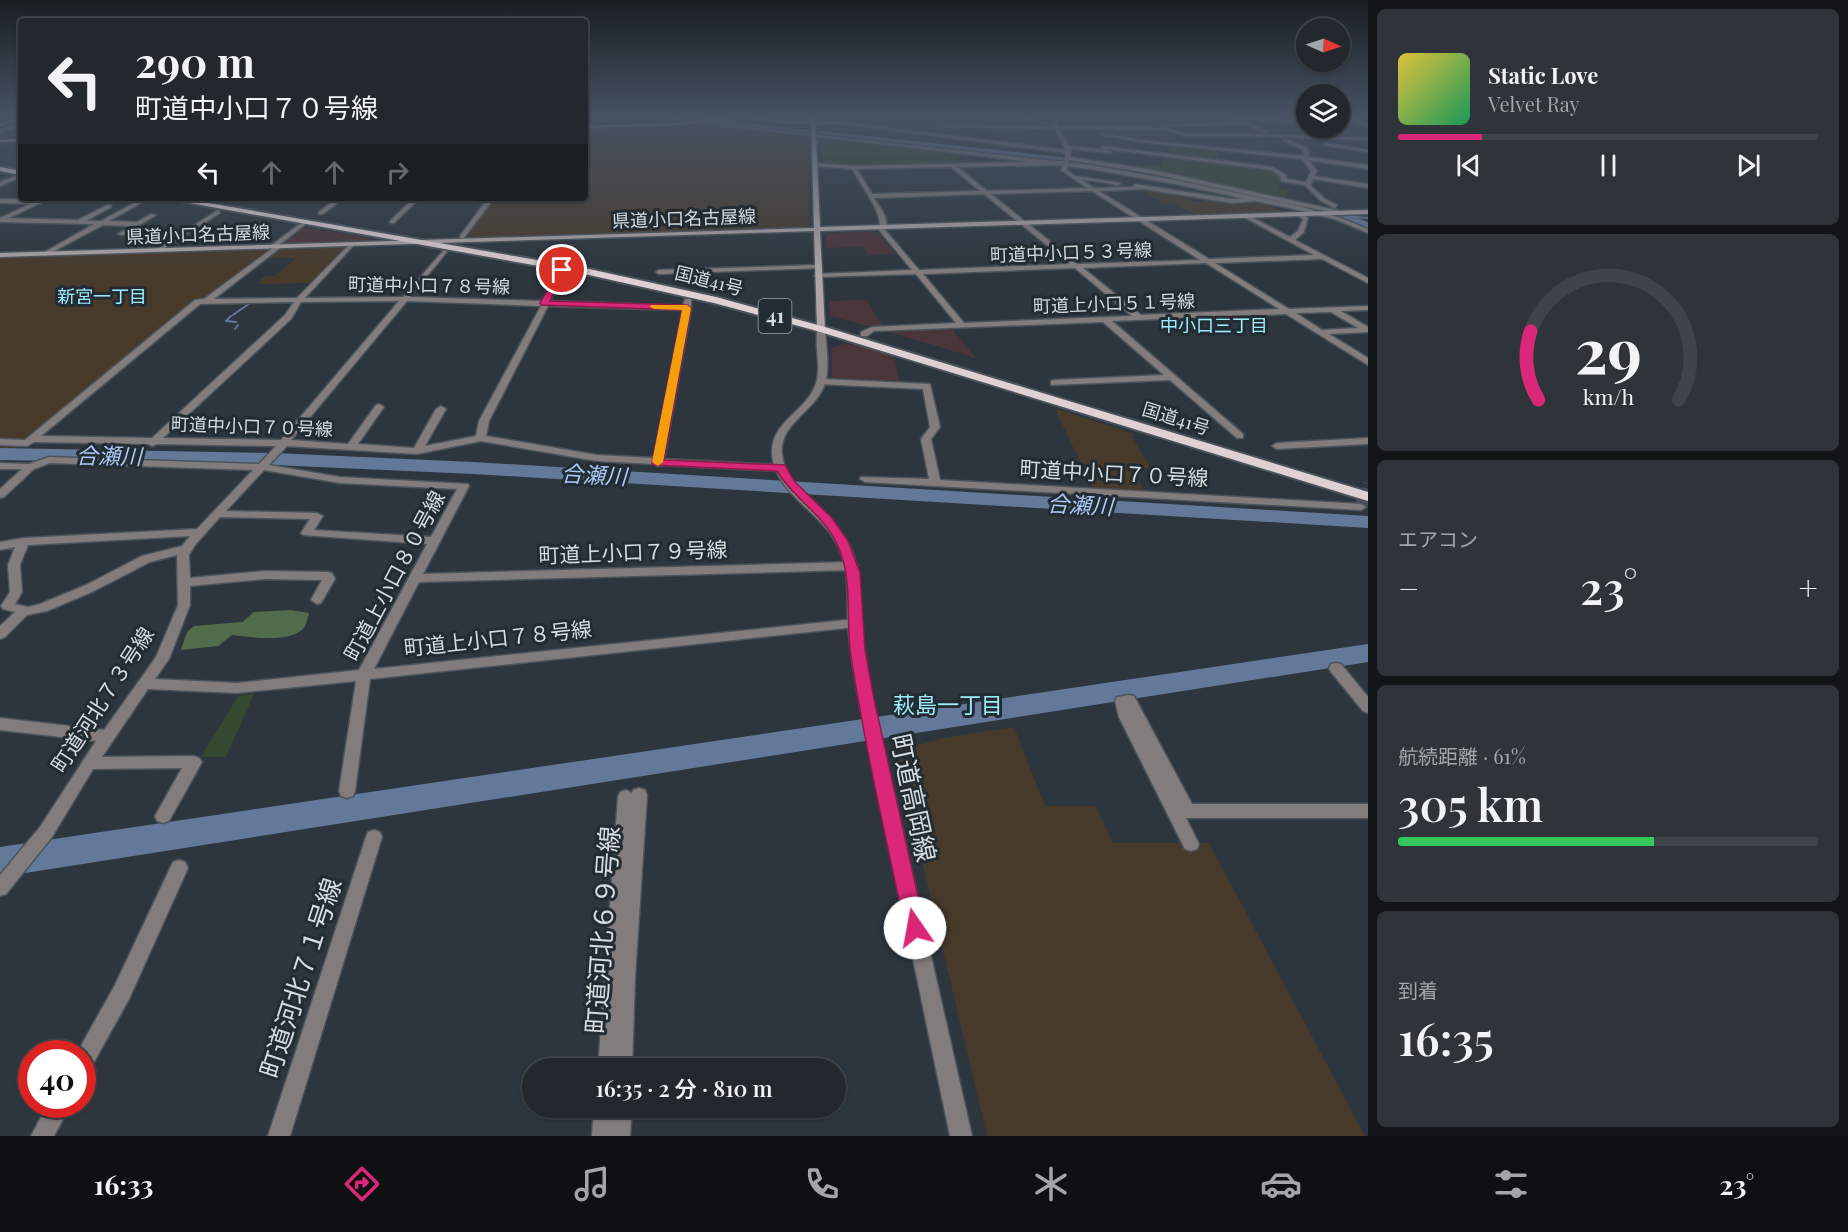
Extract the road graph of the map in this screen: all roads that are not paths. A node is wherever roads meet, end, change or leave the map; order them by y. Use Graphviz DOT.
graph roads {
  1 [pos="3,168"];
  2 [pos="815,168"];
  3 [pos="854,168"];
  4 [pos="955,168"];
  5 [pos="1064,168"];
  6 [pos="1089,168"];
  7 [pos="1097,168"];
  8 [pos="1142,168"];
  9 [pos="1260,168"];
  10 [pos="1312,168"];
  11 [pos="1116,171"];
  12 [pos="18,173"];
  13 [pos="18,174"];
  14 [pos="1142,176"];
  15 [pos="1076,177"];
  16 [pos="1311,177"];
  17 [pos="1105,181"];
  18 [pos="1175,182"];
  19 [pos="0,183"];
  20 [pos="1133,183"];
  21 [pos="1306,184"];
  22 [pos="1368,186"];
  23 [pos="1142,188"];
  24 [pos="1091,189"];
  25 [pos="984,192"];
  26 [pos="870,195"];
  27 [pos="1256,199"];
  28 [pos="0,201"];
  29 [pos="141,201"];
  30 [pos="183,201"];
  31 [pos="212,201"];
  32 [pos="331,201"];
  33 [pos="337,201"];
  34 [pos="414,201"];
  35 [pos="489,201"];
  36 [pos="40,202"];
  37 [pos="109,206"];
  38 [pos="218,212"];
  39 [pos="1368,212"];
  40 [pos="1321,213"];
  41 [pos="1343,213"];
  42 [pos="1351,213"];
  43 [pos="1299,214"];
  44 [pos="153,215"];
  45 [pos="1245,216"];
  46 [pos="1141,219"];
  47 [pos="0,220"];
  48 [pos="78,222"];
  49 [pos="304,222"];
  50 [pos="392,222"];
  51 [pos="101,223"];
  52 [pos="1023,223"];
  53 [pos="137,224"];
  54 [pos="882,228"];
  55 [pos="817,230"];
  56 [pos="1368,231"];
  57 [pos="121,234"];
  58 [pos="462,237"];
  59 [pos="1289,239"];
  60 [pos="451,242"];
  61 [pos="424,243"];
  62 [pos="351,245"];
  63 [pos="276,247"];
  64 [pos="157,251"];
  65 [pos="444,252"];
  66 [pos="45,254"];
  67 [pos="0,255"];
  68 [pos="1324,258"];
  69 [pos="1207,262"];
  70 [pos="1076,266"];
  71 [pos="818,267"];
  72 [pos="565,271"];
  73 [pos="659,272"];
  74 [pos="916,272"];
  75 [pos="818,276"];
  76 [pos="1368,281"];
  77 [pos="690,297"];
  78 [pos="404,299"];
  79 [pos="299,300"];
  80 [pos="206,301"];
  81 [pos="548,303"];
  82 [pos="687,308"];
  83 [pos="1368,308"];
  84 [pos="1332,309"];
  85 [pos="1286,312"];
  86 [pos="1140,318"];
  87 [pos="1105,319"];
  88 [pos="820,325"];
  89 [pos="962,325"];
  90 [pos="1368,331"];
  91 [pos="1321,332"];
  92 [pos="864,334"];
  93 [pos="1357,355"];
  94 [pos="1368,355"];
  95 [pos="1368,362"];
  96 [pos="1174,379"];
  97 [pos="822,382"];
  98 [pos="1054,383"];
  99 [pos="1066,386"];
  100 [pos="379,407"];
  101 [pos="441,409"];
  102 [pos="482,435"];
  103 [pos="1240,436"];
  104 [pos="32,439"];
  105 [pos="1368,441"];
  106 [pos="0,442"];
  107 [pos="284,443"];
  108 [pos="151,444"];
  109 [pos="1277,446"];
  110 [pos="351,447"];
  111 [pos="417,450"];
  112 [pos="658,463"];
  113 [pos="0,466"];
  114 [pos="264,466"];
  115 [pos="29,467"];
  116 [pos="783,472"];
  117 [pos="865,479"];
  118 [pos="934,482"];
  119 [pos="1368,488"];
  120 [pos="0,495"];
  121 [pos="1368,497"];
  122 [pos="1361,507"];
  123 [pos="217,514"];
  124 [pos="201,532"];
  125 [pos="435,541"];
  126 [pos="24,542"];
  127 [pos="0,546"];
  128 [pos="185,549"];
  129 [pos="852,566"];
  130 [pos="415,578"];
  131 [pos="184,583"];
  132 [pos="317,600"];
  133 [pos="24,611"];
  134 [pos="855,623"];
  135 [pos="0,634"];
  136 [pos="1336,668"];
  137 [pos="364,674"];
  138 [pos="144,684"];
  139 [pos="1368,707"];
  140 [pos="0,724"];
  141 [pos="107,736"];
  142 [pos="89,763"];
  143 [pos="347,791"];
  144 [pos="1368,811"];
  145 [pos="163,816"];
  146 [pos="374,837"];
  147 [pos="1191,844"];
  148 [pos="179,868"];
  149 [pos="4,882"];
  150 [pos="95,1040"];
  151 [pos="609,1058"];
  152 [pos="622,1058"];
  153 [pos="52,1118"];
  154 [pos="604,1118"];
  155 [pos="621,1118"];
  156 [pos="42,1136"];
  157 [pos="279,1136"];
  158 [pos="603,1136"];
  159 [pos="620,1136"];
  160 [pos="961,1136"];
  1 -- 12 [label="highway"];
  2 -- 55 [label="main road"];
  3 -- 26 [label="street"];
  4 -- 25 [label="street"];
  5 -- 15 [label="street"];
  6 -- 15 [label="street"];
  7 -- 11 [label="street"];
  8 -- 41 [label="street"];
  9 -- 21 [label="street"];
  10 -- 16 [label="street"];
  11 -- 14 [label="street"];
  11 -- 17 [label="street"];
  13 -- 19 [label="street"];
  14 -- 18 [label="street"];
  14 -- 20 [label="street"];
  15 -- 17 [label="street"];
  15 -- 24 [label="street"];
  16 -- 21 [label="street"];
  16 -- 22 [label="street"];
  17 -- 20 [label="street"];
  18 -- 20 [label="street"];
  18 -- 27 [label="street"];
  20 -- 27 [label="street"];
  21 -- 42 [label="street"];
  23 -- 24 [label="street"];
  24 -- 25 [label="street"];
  24 -- 46 [label="street"];
  25 -- 26 [label="street"];
  25 -- 52 [label="street"];
  26 -- 54 [label="street"];
  27 -- 40 [label="street"];
  28 -- 36 [label="street"];
  29 -- 51 [label="street"];
  30 -- 49 [label="highway, 国道41号 / 41"];
  31 -- 60 [label="highway, 国道41号 / 41"];
  32 -- 33 [label="street"];
  34 -- 50 [label="street"];
  35 -- 58 [label="street"];
  36 -- 47 [label="street"];
  37 -- 48 [label="street"];
  38 -- 64 [label="street"];
  39 -- 42 [label="main road, 県道小口名古屋線"];
  40 -- 41 [label="main road, 県道小口名古屋線"];
  40 -- 43 [label="main road, 県道小口名古屋線"];
  40 -- 56 [label="street"];
  41 -- 42 [label="main road, 県道小口名古屋線"];
  43 -- 45 [label="main road, 県道小口名古屋線"];
  43 -- 59 [label="street"];
  44 -- 53 [label="street"];
  45 -- 46 [label="main road, 県道小口名古屋線"];
  45 -- 59 [label="street"];
  46 -- 52 [label="main road, 県道小口名古屋線"];
  46 -- 69 [label="street"];
  47 -- 48 [label="street"];
  48 -- 51 [label="street"];
  49 -- 61 [label="highway, 国道41号 / 41"];
  49 -- 63 [label="street"];
  51 -- 53 [label="street"];
  51 -- 66 [label="street"];
  52 -- 54 [label="main road, 県道小口名古屋線"];
  52 -- 70 [label="street"];
  53 -- 57 [label="street"];
  54 -- 55 [label="main road, 県道小口名古屋線"];
  54 -- 74 [label="street"];
  55 -- 60 [label="main road, 県道小口名古屋線"];
  55 -- 71 [label="main road"];
  59 -- 68 [label="street"];
  60 -- 61 [label="main road, 県道小口名古屋線"];
  60 -- 88 [label="highway, 国道41号 / 41"];
  61 -- 62 [label="main road, 県道小口名古屋線"];
  61 -- 88 [label="highway, 国道41号 / 41"];
  62 -- 63 [label="main road, 県道小口名古屋線"];
  62 -- 79 [label="street"];
  63 -- 64 [label="main road, 県道小口名古屋線"];
  63 -- 80 [label="street"];
  64 -- 66 [label="main road, 県道小口名古屋線"];
  65 -- 78 [label="street"];
  66 -- 67 [label="main road, 県道小口名古屋線"];
  68 -- 69 [label="street, 町道中小口５３号線"];
  68 -- 76 [label="street"];
  69 -- 70 [label="street, 町道中小口５３号線"];
  69 -- 85 [label="street"];
  70 -- 74 [label="street, 町道中小口５３号線"];
  70 -- 86 [label="street"];
  71 -- 73 [label="street"];
  71 -- 75 [label="main road"];
  72 -- 81 [label="street"];
  74 -- 75 [label="street, 町道中小口５３号線"];
  74 -- 89 [label="street"];
  75 -- 88 [label="main road"];
  77 -- 82 [label="street"];
  78 -- 79 [label="street, 町道中小口７８号線"];
  78 -- 81 [label="street, 町道中小口７８号線"];
  78 -- 107 [label="street"];
  79 -- 80 [label="street, 町道中小口７８号線"];
  79 -- 108 [label="street"];
  80 -- 104 [label="street"];
  81 -- 82 [label="street, 町道中小口７８号線"];
  81 -- 102 [label="street"];
  82 -- 112 [label="street"];
  83 -- 84 [label="street, 町道上小口５１号線"];
  84 -- 85 [label="street, 町道上小口５１号線"];
  84 -- 90 [label="street"];
  85 -- 86 [label="street, 町道上小口５１号線"];
  85 -- 91 [label="street"];
  86 -- 87 [label="street, 町道上小口５１号線"];
  87 -- 89 [label="street, 町道上小口５１号線"];
  87 -- 96 [label="street"];
  88 -- 92 [label="highway, 国道41号 / 41"];
  88 -- 97 [label="street"];
  88 -- 121 [label="highway, 国道41号 / 41"];
  89 -- 92 [label="street, 町道上小口５１号線"];
  90 -- 91 [label="street"];
  91 -- 93 [label="street"];
  92 -- 119 [label="highway, 国道41号 / 41"];
  93 -- 94 [label="street"];
  93 -- 95 [label="street"];
  96 -- 98 [label="street"];
  96 -- 99 [label="street"];
  96 -- 103 [label="street"];
  97 -- 116 [label="street"];
  97 -- 118 [label="street"];
  100 -- 110 [label="street"];
  101 -- 111 [label="street"];
  102 -- 111 [label="street, 町道中小口７０号線"];
  102 -- 112 [label="street, 町道中小口７０号線"];
  104 -- 106 [label="street, 町道中小口７０号線"];
  104 -- 108 [label="street, 町道中小口７０号線"];
  105 -- 109 [label="street"];
  107 -- 108 [label="street, 町道中小口７０号線"];
  107 -- 110 [label="street, 町道中小口７０号線"];
  107 -- 114 [label="street"];
  110 -- 111 [label="street, 町道中小口７０号線"];
  112 -- 116 [label="street, 町道中小口７０号線"];
  113 -- 115 [label="street"];
  114 -- 115 [label="street"];
  114 -- 123 [label="street"];
  114 -- 125 [label="street, 町道上小口８０号線"];
  115 -- 120 [label="street"];
  116 -- 129 [label="street, 町道高岡線"];
  117 -- 118 [label="street, 町道中小口７０号線"];
  118 -- 122 [label="street, 町道中小口７０号線"];
  123 -- 124 [label="street"];
  123 -- 125 [label="street"];
  124 -- 126 [label="street"];
  124 -- 128 [label="street"];
  125 -- 130 [label="street, 町道上小口８０号線"];
  126 -- 127 [label="street"];
  126 -- 133 [label="street"];
  128 -- 131 [label="street, 町道河北７３号線"];
  128 -- 133 [label="street"];
  129 -- 130 [label="street, 町道上小口７９号線"];
  129 -- 134 [label="street, 町道高岡線"];
  130 -- 137 [label="street, 町道上小口８０号線"];
  131 -- 132 [label="street"];
  131 -- 138 [label="street, 町道河北７３号線"];
  133 -- 135 [label="street"];
  134 -- 137 [label="street, 町道上小口７８号線"];
  134 -- 160 [label="street, 町道高岡線"];
  136 -- 139 [label="street"];
  137 -- 138 [label="street, 町道上小口７８号線"];
  137 -- 143 [label="street, 町道上小口８０号線"];
  138 -- 141 [label="street, 町道河北７３号線"];
  140 -- 141 [label="street"];
  141 -- 142 [label="street, 町道河北７３号線"];
  142 -- 145 [label="street"];
  142 -- 149 [label="street, 町道河北７３号線"];
  144 -- 147 [label="street"];
  146 -- 157 [label="street, 町道河北７１号線"];
  148 -- 150 [label="street"];
  151 -- 152 [label="street, 町道河北６９号線"];
  153 -- 156 [label="street"];
  154 -- 158 [label="street"];
  155 -- 159 [label="street"];
}
